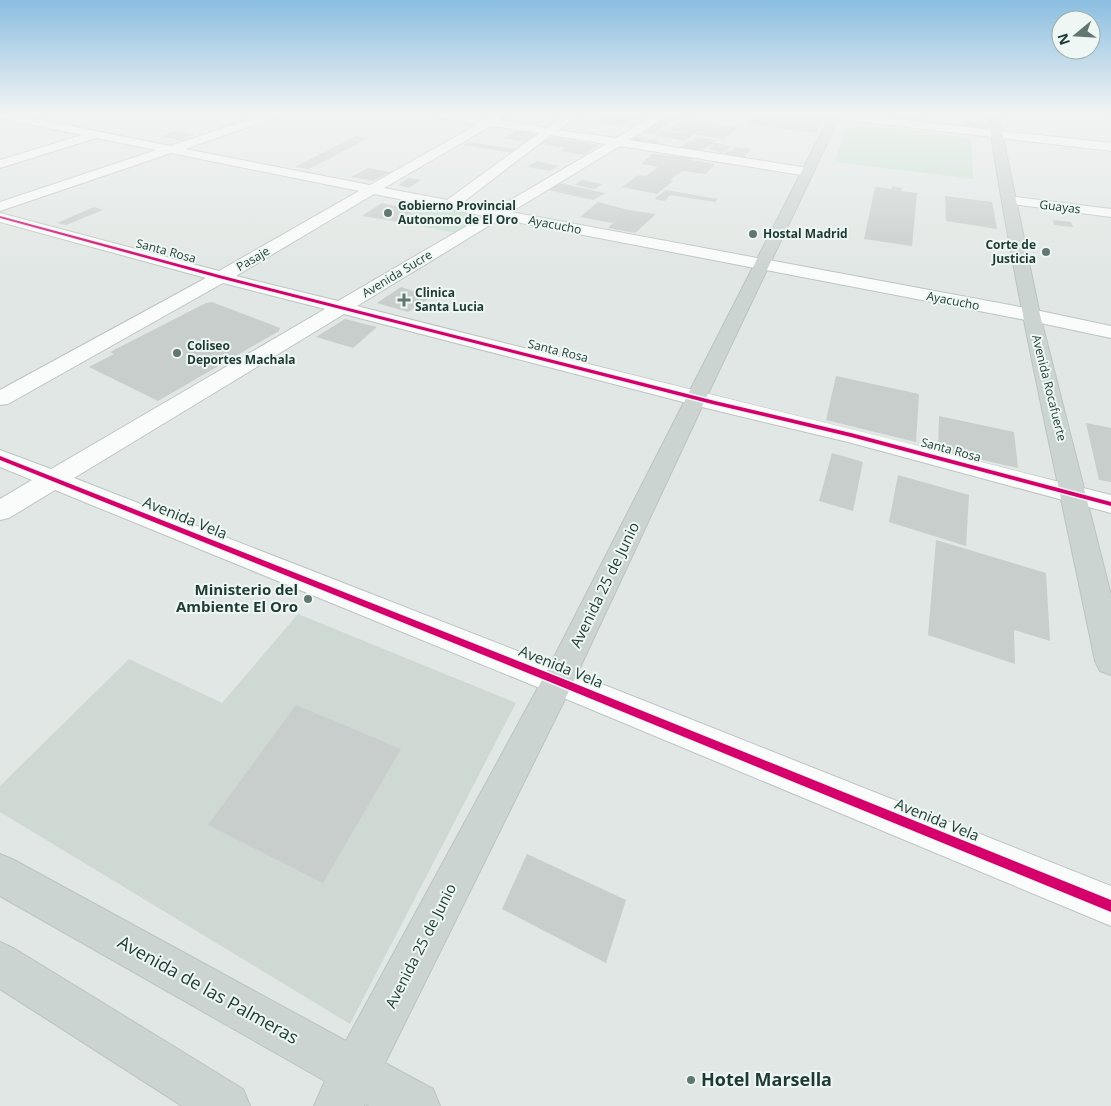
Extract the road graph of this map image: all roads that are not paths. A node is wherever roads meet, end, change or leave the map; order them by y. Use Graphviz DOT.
graph roads {
  1 [pos="125,166"];
  2 [pos="250,166"];
  3 [pos="414,166"];
  4 [pos="504,166"];
  5 [pos="580,166"];
  6 [pos="766,166"];
  7 [pos="811,166"];
  8 [pos="1003,166"];
  9 [pos="808,172"];
  10 [pos="372,190"];
  11 [pos="1010,200"];
  12 [pos="452,204"];
  13 [pos="0,207"];
  14 [pos="1111,213"];
  15 [pos="498,214"];
  16 [pos="0,217"];
  17 [pos="762,265"];
  18 [pos="221,277"];
  19 [pos="341,308"];
  20 [pos="1031,315"];
  21 [pos="1111,332"];
  22 [pos="695,398"];
  23 [pos="0,399"];
  24 [pos="0,458"];
  25 [pos="54,479"];
  26 [pos="1074,494"];
  27 [pos="1111,504"];
  28 [pos="0,511"];
  29 [pos="1111,661"];
  30 [pos="558,681"];
  31 [pos="0,874"];
  32 [pos="1111,906"];
  33 [pos="0,964"];
  34 [pos="347,1089"];
  35 [pos="226,1106"];
  36 [pos="416,1106"];
  1 -- 13 [label="street"];
  2 -- 10 [label="street, Ayacucho"];
  3 -- 10 [label="street, Pasaje"];
  4 -- 12 [label="street"];
  5 -- 15 [label="street, Avenida Sucre"];
  6 -- 9 [label="street"];
  7 -- 9 [label="main road, Avenida 25 de Junio"];
  8 -- 11 [label="main road, Avenida Rocafuerte"];
  9 -- 17 [label="main road, Avenida 25 de Junio"];
  10 -- 12 [label="street, Ayacucho"];
  10 -- 18 [label="street, Pasaje"];
  11 -- 14 [label="street, Guayas"];
  11 -- 20 [label="main road, Avenida Rocafuerte"];
  12 -- 15 [label="street, Ayacucho"];
  15 -- 17 [label="street, Ayacucho"];
  15 -- 19 [label="street, Avenida Sucre"];
  16 -- 18 [label="street, Santa Rosa"];
  17 -- 20 [label="street, Ayacucho"];
  17 -- 22 [label="main road, Avenida 25 de Junio"];
  18 -- 19 [label="street, Santa Rosa"];
  18 -- 23 [label="street, Pasaje"];
  19 -- 22 [label="street, Santa Rosa"];
  19 -- 25 [label="street, Avenida Sucre"];
  20 -- 21 [label="street, Ayacucho"];
  20 -- 26 [label="main road, Avenida Rocafuerte"];
  22 -- 26 [label="street, Santa Rosa"];
  22 -- 30 [label="main road, Avenida 25 de Junio"];
  24 -- 25 [label="street, Avenida Vela"];
  25 -- 28 [label="street, Avenida Sucre"];
  25 -- 30 [label="street, Avenida Vela"];
  26 -- 27 [label="street, Santa Rosa"];
  26 -- 29 [label="main road, Avenida Rocafuerte"];
  30 -- 32 [label="street, Avenida Vela"];
  30 -- 34 [label="main road, Avenida 25 de Junio"];
  31 -- 34 [label="main road, Avenida de las Palmeras"];
  33 -- 35 [label="main road"];
  34 -- 36 [label="main road, Avenida de las Palmeras"];
}
